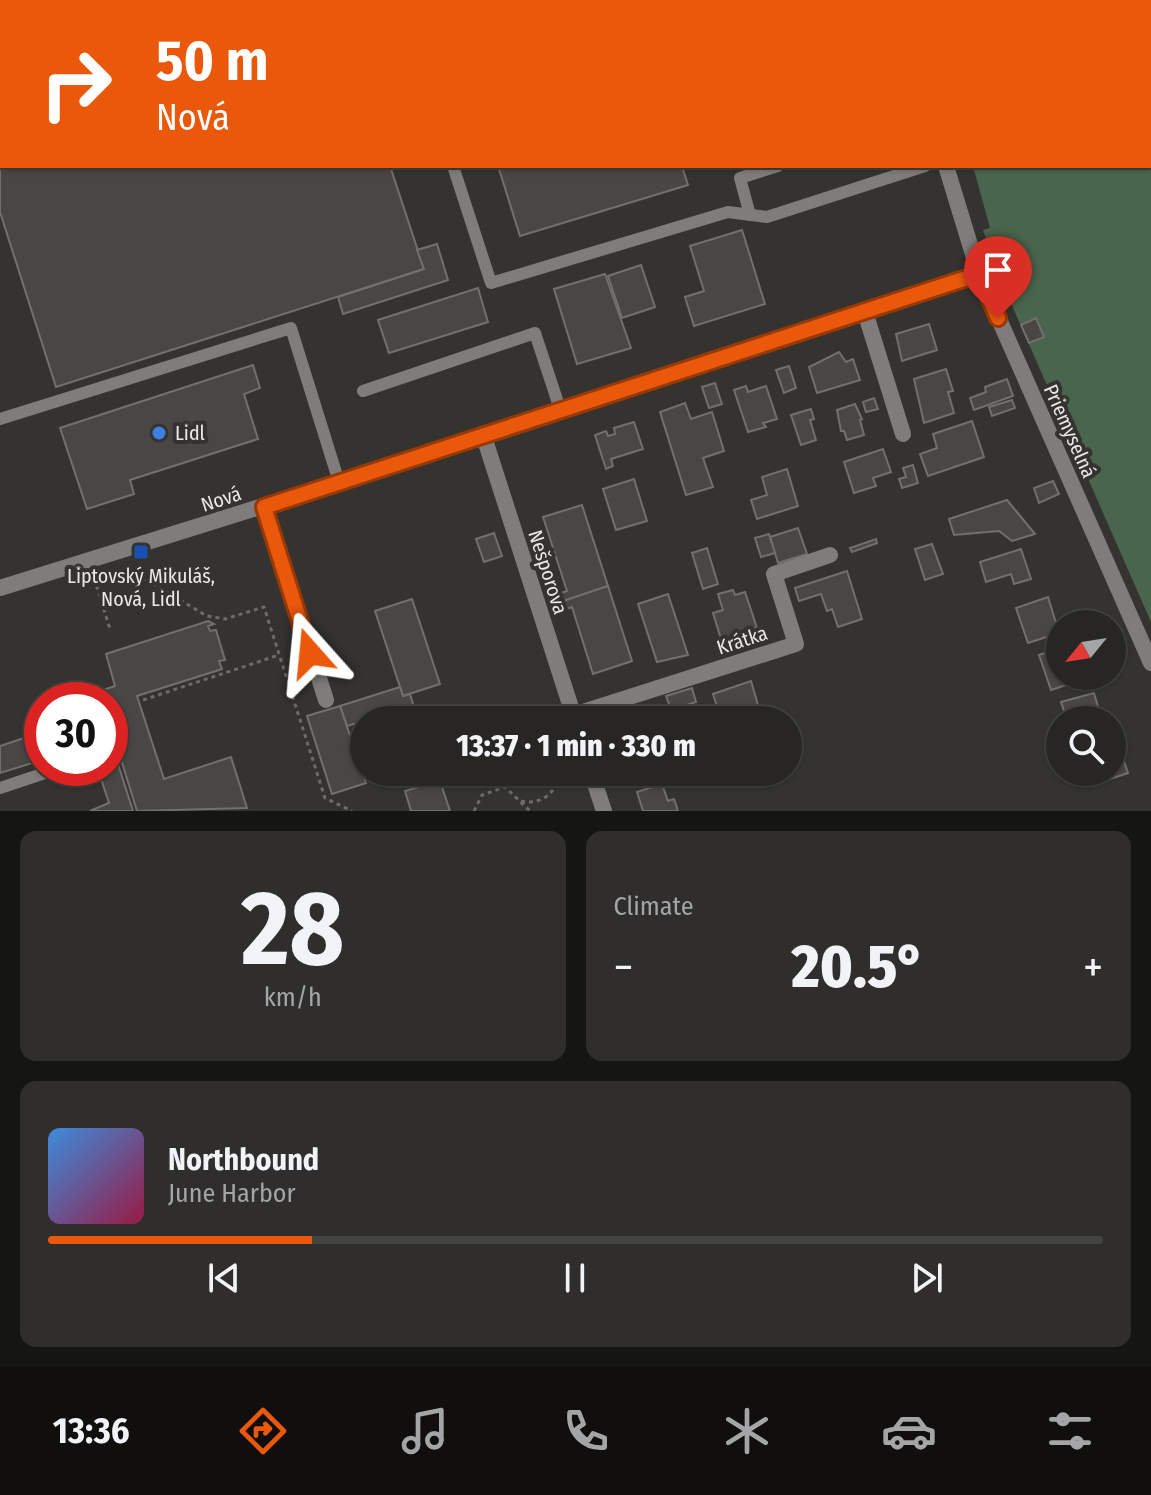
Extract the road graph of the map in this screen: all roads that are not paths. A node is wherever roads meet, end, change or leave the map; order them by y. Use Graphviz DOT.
graph roads {
  1 [pos="454,168"];
  2 [pos="772,168"];
  3 [pos="919,168"];
  4 [pos="947,168"];
  5 [pos="750,215"];
  6 [pos="979,274"];
  7 [pos="865,312"];
  8 [pos="363,391"];
  9 [pos="561,412"];
  10 [pos="0,419"];
  11 [pos="903,434"];
  12 [pos="484,437"];
  13 [pos="339,482"];
  14 [pos="264,507"];
  15 [pos="830,555"];
  16 [pos="0,588"];
  17 [pos="1151,663"];
  18 [pos="326,700"];
  19 [pos="570,706"];
  20 [pos="610,706"];
  21 [pos="24,780"];
  22 [pos="596,786"];
  23 [pos="0,788"];
  24 [pos="604,811"];
  1 -- 5 [label="lane"];
  2 -- 5 [label="lane"];
  3 -- 5 [label="lane"];
  4 -- 6 [label="street, Priemyselná"];
  6 -- 7 [label="street, Nová"];
  6 -- 17 [label="street, Priemyselná"];
  7 -- 9 [label="street, Nová"];
  7 -- 11 [label="street"];
  8 -- 9 [label="lane"];
  9 -- 12 [label="street, Nová"];
  10 -- 13 [label="lane"];
  12 -- 13 [label="street, Nová"];
  12 -- 19 [label="street, Nešporova"];
  13 -- 14 [label="street, Nová"];
  14 -- 16 [label="street, Nová"];
  14 -- 18 [label="street"];
  15 -- 20 [label="street, Krátka"];
  21 -- 23 [label="lane"];
  22 -- 24 [label="street"];
}
